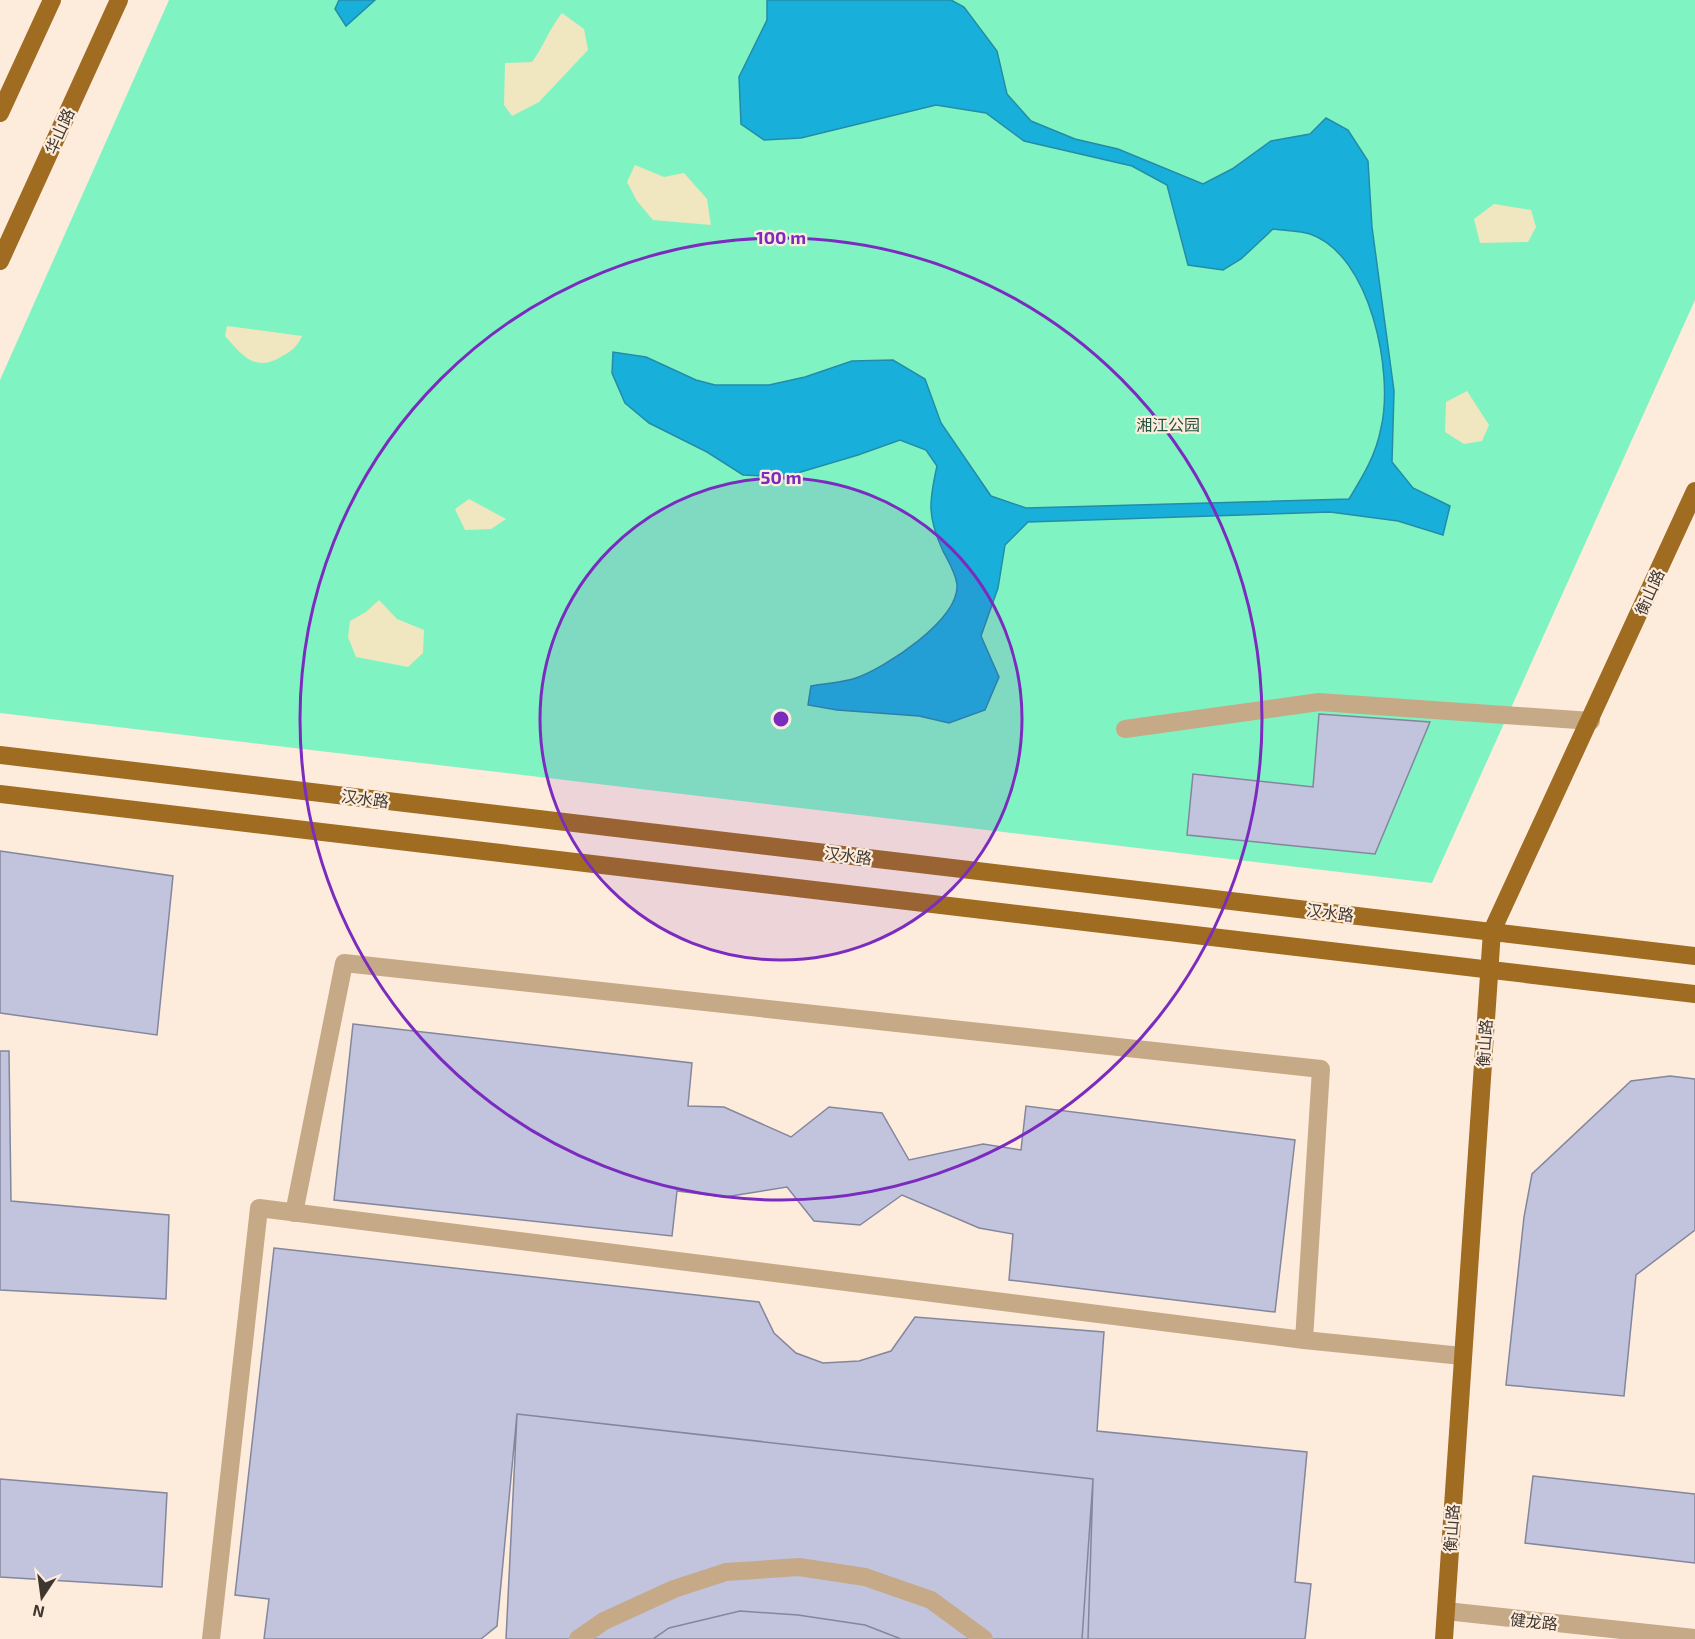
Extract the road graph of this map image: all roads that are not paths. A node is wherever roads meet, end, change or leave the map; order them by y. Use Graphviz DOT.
graph roads {
  1 [pos="52,0"];
  2 [pos="119,0"];
  3 [pos="0,112"];
  4 [pos="0,261"];
  5 [pos="1693,502"];
  6 [pos="1591,721"];
  7 [pos="1125,729"];
  8 [pos="0,755"];
  9 [pos="0,794"];
  10 [pos="1492,931"];
  11 [pos="1695,957"];
  12 [pos="1490,969"];
  13 [pos="1695,994"];
  14 [pos="294,1213"];
  15 [pos="1304,1340"];
  16 [pos="1462,1356"];
  17 [pos="1446,1611"];
  18 [pos="1695,1638"];
  19 [pos="211,1639"];
  20 [pos="578,1639"];
  21 [pos="984,1639"];
  22 [pos="1444,1639"];
  1 -- 3 [label="main road"];
  2 -- 4 [label="main road, 华山路"];
  5 -- 6 [label="main road, 衡山路"];
  6 -- 7 [label="street"];
  6 -- 10 [label="main road, 衡山路"];
  8 -- 10 [label="main road, 汉水路"];
  9 -- 12 [label="main road"];
  10 -- 11 [label="main road, 汉水路"];
  10 -- 12 [label="main road, 衡山路"];
  12 -- 13 [label="main road"];
  12 -- 16 [label="main road, 衡山路"];
  14 -- 15 [label="street"];
  14 -- 15 [label="street"];
  14 -- 19 [label="street"];
  15 -- 16 [label="street"];
  16 -- 17 [label="main road, 衡山路"];
  17 -- 18 [label="street, 健龙路"];
  17 -- 22 [label="main road, 衡山路"];
  20 -- 21 [label="street"];
}
